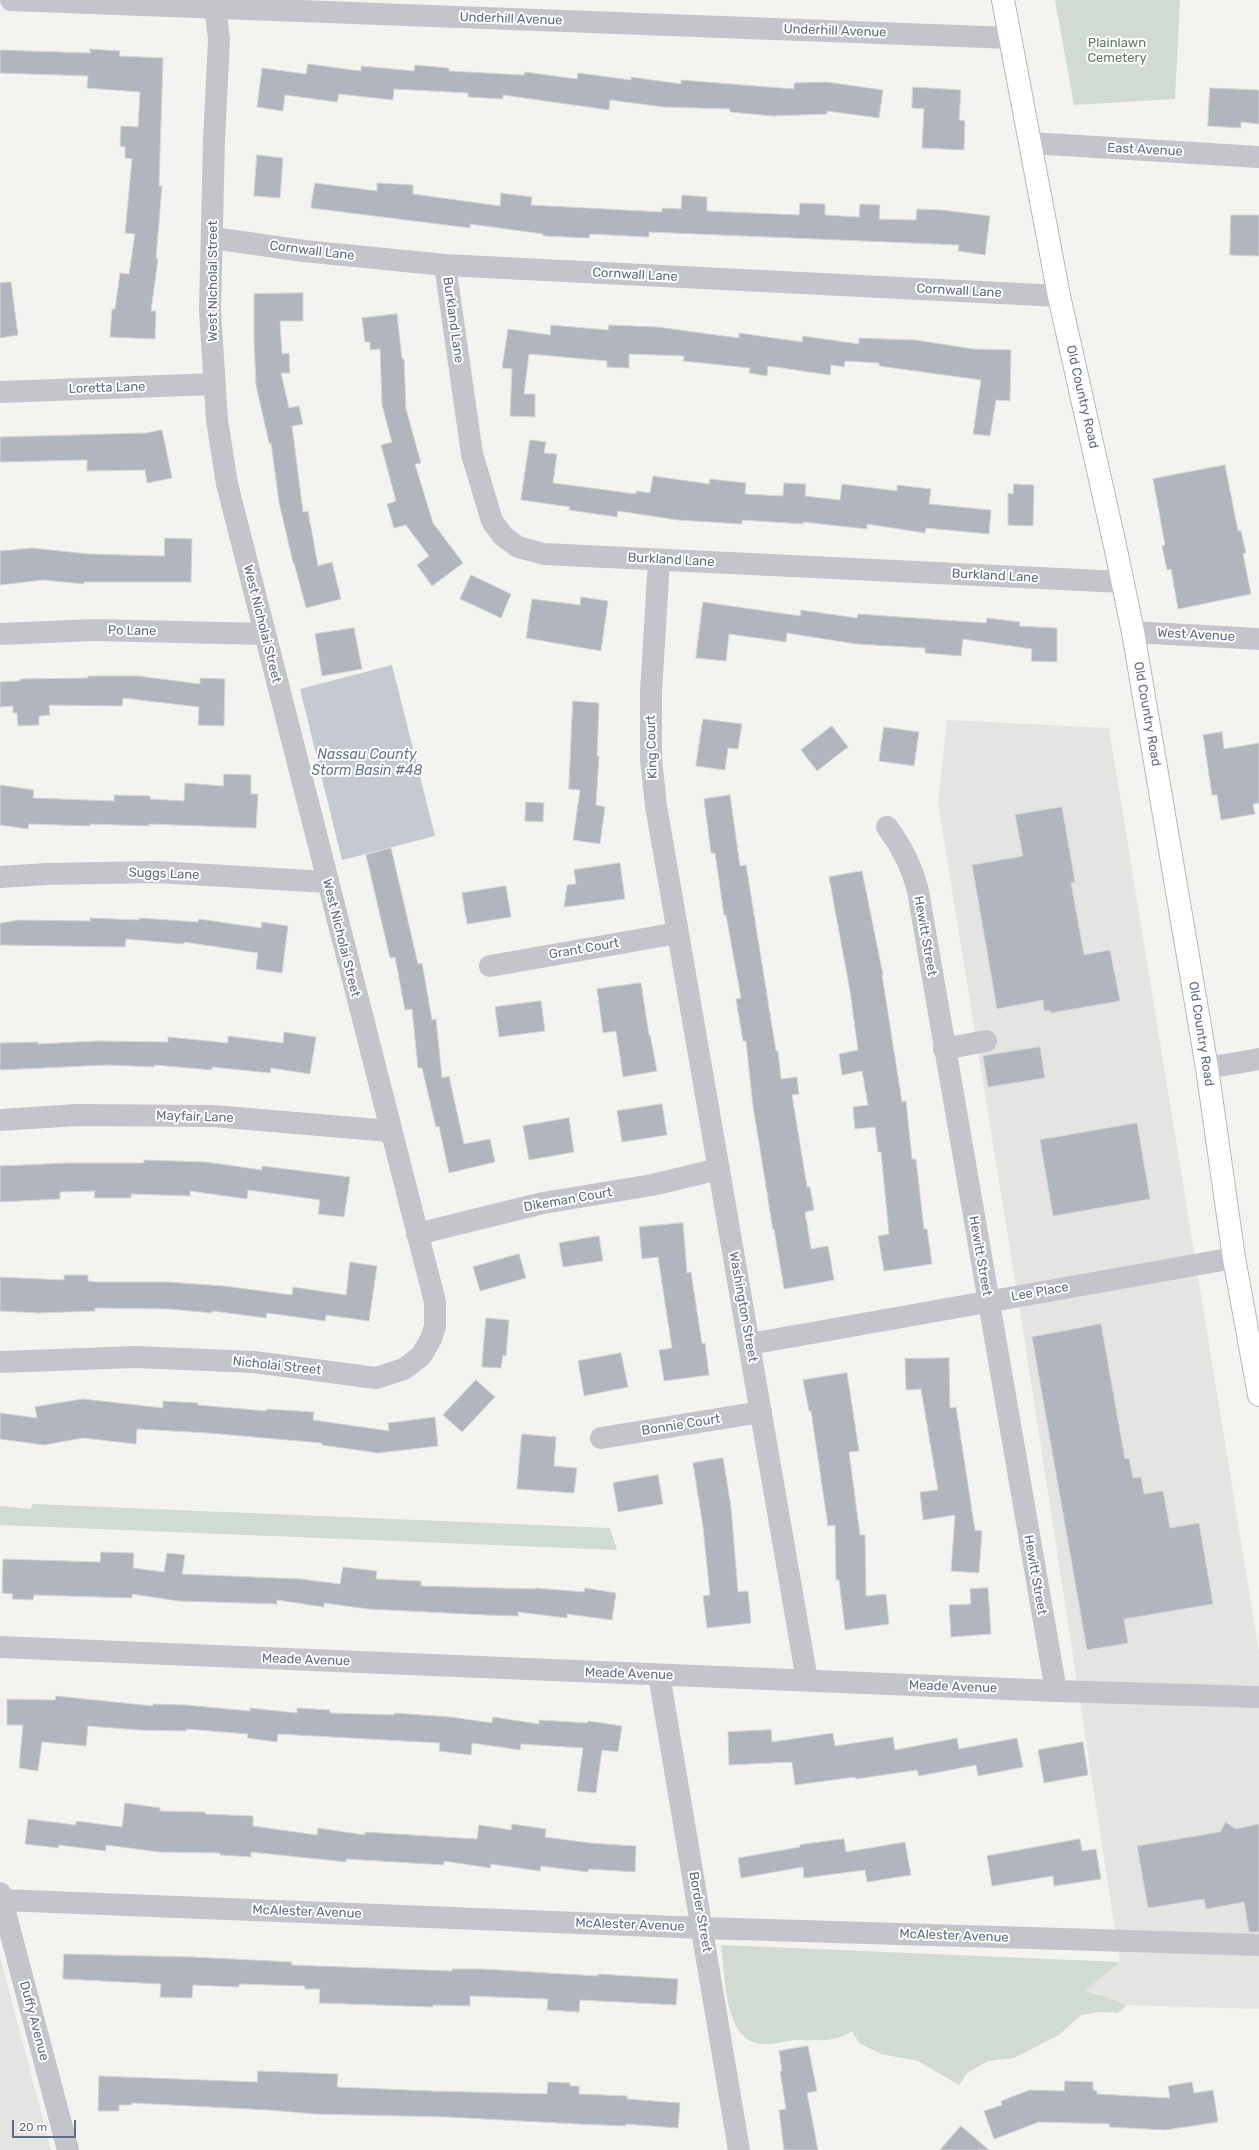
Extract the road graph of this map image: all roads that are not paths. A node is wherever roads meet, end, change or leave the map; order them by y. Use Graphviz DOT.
graph roads {
  1 [pos="11,0"];
  2 [pos="1003,0"];
  3 [pos="215,4"];
  4 [pos="1011,38"];
  5 [pos="1031,143"];
  6 [pos="1259,157"];
  7 [pos="213,238"];
  8 [pos="445,265"];
  9 [pos="1059,296"];
  10 [pos="215,384"];
  11 [pos="0,392"];
  12 [pos="659,560"];
  13 [pos="1122,582"];
  14 [pos="1132,632"];
  15 [pos="0,634"];
  16 [pos="265,634"];
  17 [pos="1259,639"];
  18 [pos="887,827"];
  19 [pos="0,877"];
  20 [pos="327,882"];
  21 [pos="678,933"];
  22 [pos="490,966"];
  23 [pos="986,1041"];
  24 [pos="944,1049"];
  25 [pos="1259,1059"];
  26 [pos="1207,1068"];
  27 [pos="0,1120"];
  28 [pos="390,1131"];
  29 [pos="719,1169"];
  30 [pos="417,1234"];
  31 [pos="1234,1258"];
  32 [pos="988,1301"];
  33 [pos="750,1344"];
  34 [pos="0,1362"];
  35 [pos="1259,1395"];
  36 [pos="762,1412"];
  37 [pos="601,1438"];
  38 [pos="0,1647"];
  39 [pos="659,1675"];
  40 [pos="807,1680"];
  41 [pos="1056,1691"];
  42 [pos="1259,1697"];
  43 [pos="1,1896"];
  44 [pos="703,1928"];
  45 [pos="1259,1945"];
  46 [pos="68,2150"];
  47 [pos="739,2150"];
  1 -- 3 [label="street, Underhill Avenue"];
  2 -- 4 [label="main road, Old Country Road"];
  3 -- 4 [label="street, Underhill Avenue"];
  3 -- 7 [label="street, West Nicholai Street"];
  4 -- 5 [label="main road, Old Country Road"];
  5 -- 6 [label="street, East Avenue"];
  5 -- 9 [label="main road, Old Country Road"];
  7 -- 8 [label="street, Cornwall Lane"];
  7 -- 10 [label="street, West Nicholai Street"];
  8 -- 9 [label="street, Cornwall Lane"];
  8 -- 12 [label="street, Burkland Lane"];
  9 -- 13 [label="main road, Old Country Road"];
  10 -- 11 [label="street, Loretta Lane"];
  10 -- 16 [label="street, West Nicholai Street"];
  12 -- 13 [label="street, Burkland Lane"];
  12 -- 21 [label="street, King Court"];
  13 -- 14 [label="main road, Old Country Road"];
  14 -- 17 [label="street, West Avenue"];
  14 -- 26 [label="main road, Old Country Road"];
  15 -- 16 [label="street, Po Lane"];
  16 -- 20 [label="street, West Nicholai Street"];
  18 -- 24 [label="street, Hewitt Street"];
  19 -- 20 [label="street, Suggs Lane"];
  20 -- 28 [label="street, West Nicholai Street"];
  21 -- 22 [label="street, Grant Court"];
  21 -- 29 [label="street, Washington Street"];
  23 -- 24 [label="street"];
  24 -- 32 [label="street, Hewitt Street"];
  25 -- 26 [label="street"];
  26 -- 31 [label="main road, Old Country Road"];
  27 -- 28 [label="street, Mayfair Lane"];
  28 -- 30 [label="street, West Nicholai Street"];
  29 -- 30 [label="street, Dikeman Court"];
  29 -- 33 [label="street, Washington Street"];
  30 -- 34 [label="street, Nicholai Street"];
  31 -- 32 [label="street, Lee Place"];
  31 -- 35 [label="main road, Old Country Road"];
  32 -- 33 [label="street, Lee Place"];
  32 -- 41 [label="street, Hewitt Street"];
  33 -- 36 [label="street, Washington Street"];
  36 -- 37 [label="street, Bonnie Court"];
  36 -- 40 [label="street, Washington Street"];
  38 -- 39 [label="street, Meade Avenue"];
  39 -- 40 [label="street, Meade Avenue"];
  39 -- 44 [label="street, Border Street"];
  40 -- 41 [label="street, Meade Avenue"];
  41 -- 42 [label="street, Meade Avenue"];
  43 -- 44 [label="street, McAlester Avenue"];
  43 -- 46 [label="street, Duffy Avenue"];
  44 -- 45 [label="street, McAlester Avenue"];
  44 -- 47 [label="street, Border Street"];
}
